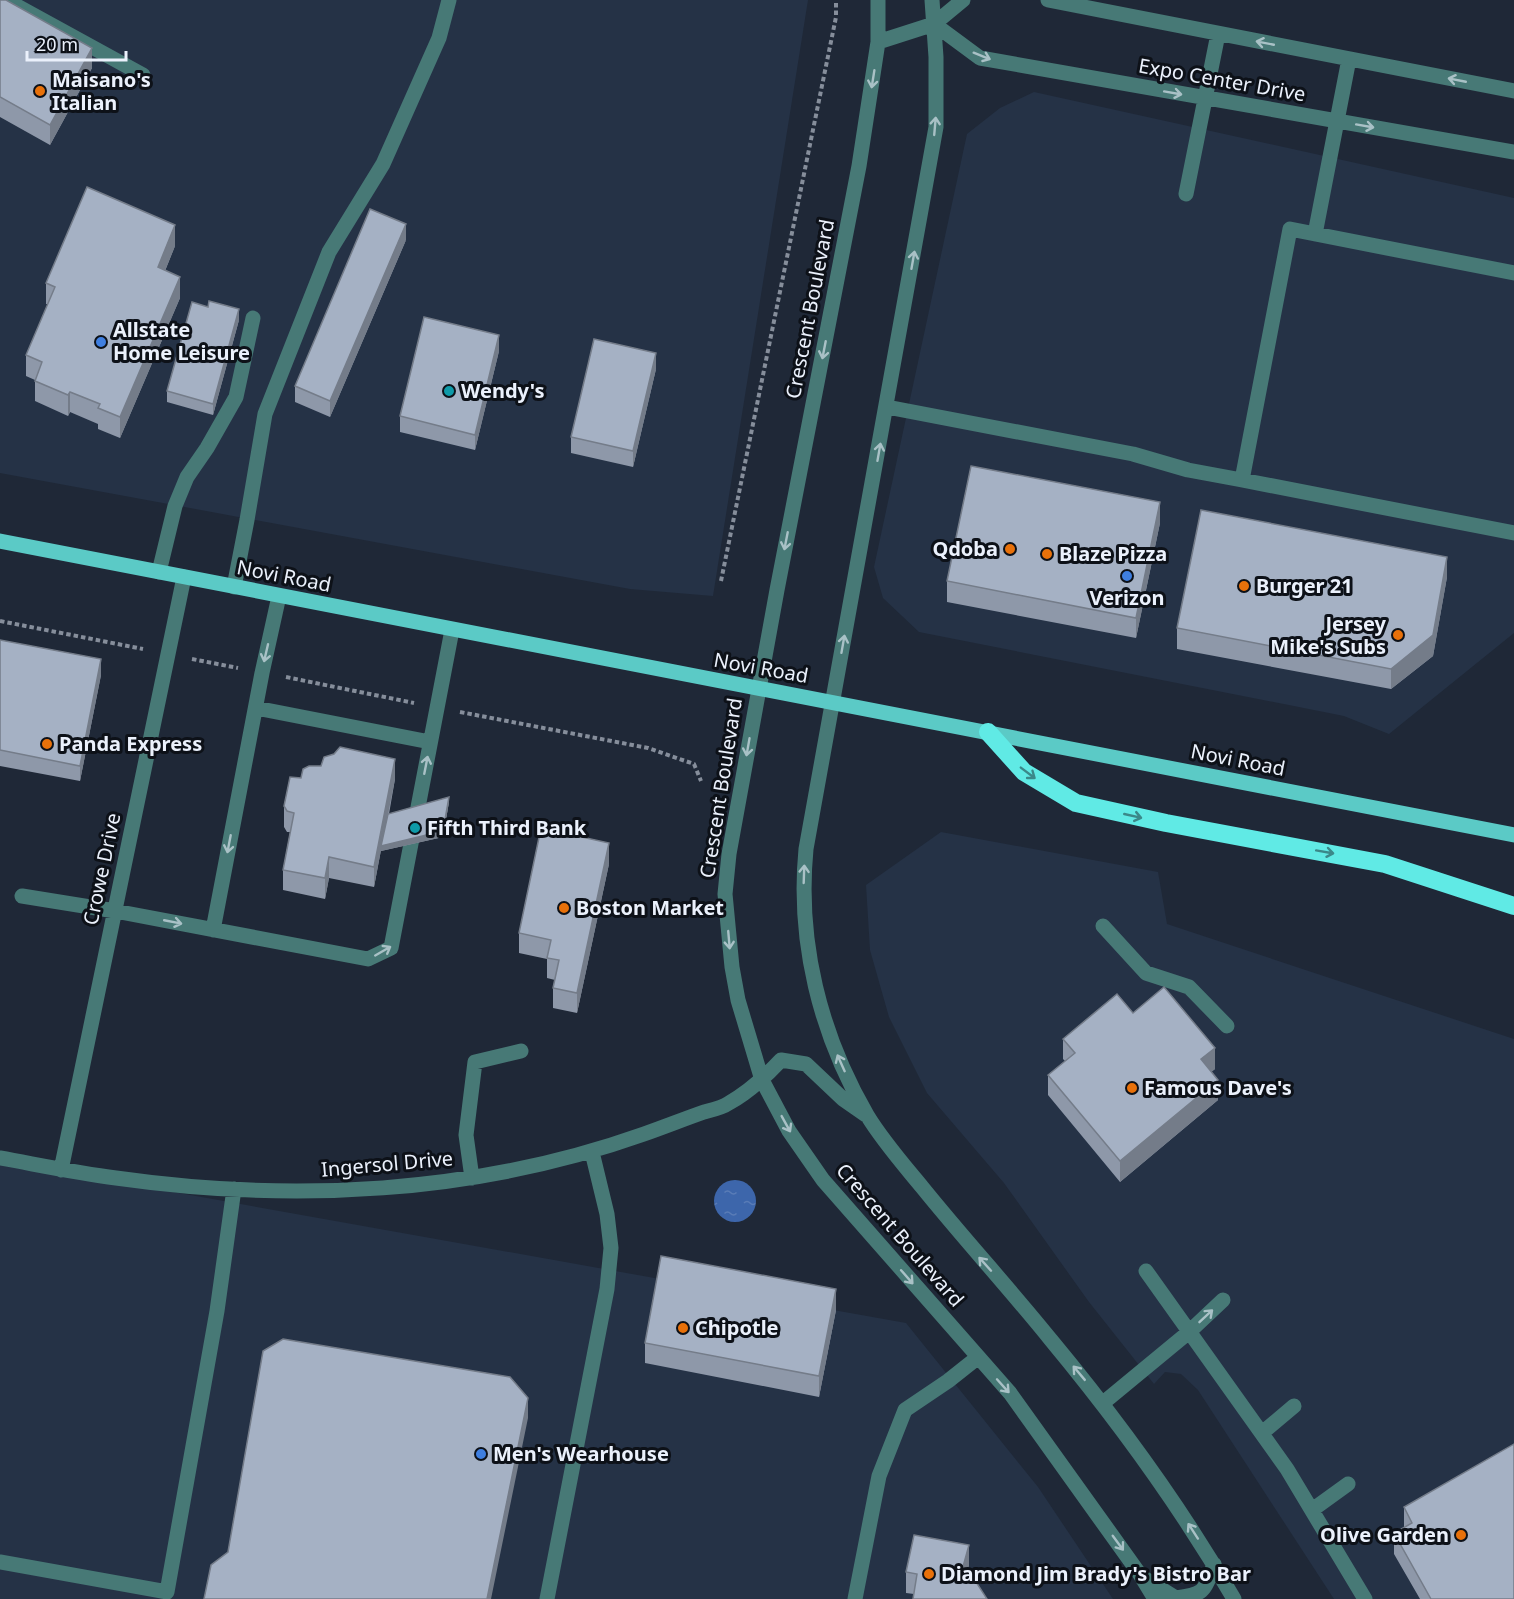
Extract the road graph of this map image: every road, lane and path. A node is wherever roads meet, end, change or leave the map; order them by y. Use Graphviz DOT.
graph roads {
  1 [pos="6,0"];
  2 [pos="449,0"];
  3 [pos="836,0"];
  4 [pos="878,0"];
  5 [pos="932,0"];
  6 [pos="963,0"];
  7 [pos="1048,0"];
  8 [pos="934,24"];
  9 [pos="1218,34"];
  10 [pos="878,42"];
  11 [pos="1349,58"];
  12 [pos="143,75"];
  13 [pos="1514,91"];
  14 [pos="1206,99"];
  15 [pos="1336,121"];
  16 [pos="1514,152"];
  17 [pos="1186,194"];
  18 [pos="1315,234"];
  19 [pos="1514,273"];
  20 [pos="253,318"];
  21 [pos="887,407"];
  22 [pos="1242,480"];
  23 [pos="1514,533"];
  24 [pos="0,541"];
  25 [pos="159,572"];
  26 [pos="184,577"];
  27 [pos="721,580"];
  28 [pos="234,587"];
  29 [pos="279,596"];
  30 [pos="0,621"];
  31 [pos="452,630"];
  32 [pos="168,654"];
  33 [pos="262,673"];
  34 [pos="758,689"];
  35 [pos="832,702"];
  36 [pos="437,707"];
  37 [pos="256,708"];
  38 [pos="988,732"];
  39 [pos="430,742"];
  40 [pos="701,781"];
  41 [pos="1514,835"];
  42 [pos="22,896"];
  43 [pos="1514,906"];
  44 [pos="115,911"];
  45 [pos="1103,926"];
  46 [pos="213,930"];
  47 [pos="1227,1026"];
  48 [pos="521,1051"];
  49 [pos="762,1080"];
  50 [pos="868,1116"];
  51 [pos="591,1152"];
  52 [pos="0,1158"];
  53 [pos="61,1170"];
  54 [pos="472,1178"];
  55 [pos="234,1189"];
  56 [pos="1146,1271"];
  57 [pos="1223,1300"];
  58 [pos="1189,1332"];
  59 [pos="977,1358"];
  60 [pos="1103,1402"];
  61 [pos="1293,1406"];
  62 [pos="1262,1433"];
  63 [pos="1348,1484"];
  64 [pos="1312,1510"];
  65 [pos="0,1562"];
  66 [pos="1215,1564"];
  67 [pos="1141,1576"];
  68 [pos="167,1595"];
  69 [pos="547,1599"];
  70 [pos="855,1599"];
  71 [pos="1155,1599"];
  72 [pos="1234,1599"];
  73 [pos="1365,1599"];
  1 -- 12 [label="street"];
  2 -- 28 [label="street"];
  3 -- 27 [label="path"];
  4 -- 10 [label="street, Crescent Boulevard"];
  5 -- 8 [label="street"];
  6 -- 8 [label="street"];
  7 -- 9 [label="street"];
  8 -- 10 [label="street"];
  8 -- 14 [label="street, Expo Center Drive, one-way"];
  21 -- 8 [label="street, one-way"];
  11 -- 9 [label="street, one-way"];
  9 -- 14 [label="street"];
  10 -- 34 [label="street, Crescent Boulevard, one-way"];
  13 -- 11 [label="street, one-way"];
  11 -- 15 [label="street"];
  14 -- 15 [label="street, Expo Center Drive"];
  14 -- 17 [label="street"];
  15 -- 16 [label="street, Expo Center Drive, one-way"];
  15 -- 18 [label="street"];
  18 -- 19 [label="street"];
  18 -- 22 [label="street"];
  20 -- 25 [label="street"];
  21 -- 22 [label="street"];
  35 -- 21 [label="street, one-way"];
  22 -- 23 [label="street"];
  24 -- 25 [label="main road, Novi Road"];
  25 -- 26 [label="main road, Novi Road"];
  26 -- 28 [label="main road, Novi Road"];
  26 -- 32 [label="street, Crowe Drive"];
  28 -- 29 [label="main road, Novi Road"];
  29 -- 31 [label="main road, Novi Road"];
  29 -- 33 [label="street, one-way"];
  30 -- 32 [label="path"];
  31 -- 34 [label="main road, Novi Road"];
  31 -- 36 [label="street"];
  32 -- 33 [label="path"];
  32 -- 44 [label="street, Crowe Drive"];
  33 -- 36 [label="path"];
  33 -- 37 [label="street"];
  34 -- 35 [label="main road, Novi Road"];
  34 -- 49 [label="street, Crescent Boulevard, one-way"];
  35 -- 38 [label="main road, Novi Road"];
  50 -- 35 [label="street, one-way"];
  36 -- 39 [label="street"];
  36 -- 40 [label="path"];
  37 -- 39 [label="street"];
  37 -- 46 [label="street, one-way"];
  38 -- 41 [label="main road, Novi Road"];
  38 -- 43 [label="highway, one-way"];
  46 -- 39 [label="street, one-way"];
  42 -- 44 [label="street"];
  44 -- 46 [label="street, one-way"];
  44 -- 53 [label="street, Crowe Drive"];
  45 -- 47 [label="street"];
  48 -- 54 [label="street"];
  49 -- 50 [label="street, Ingersol Drive"];
  49 -- 51 [label="street, Ingersol Drive"];
  49 -- 59 [label="street, Crescent Boulevard, one-way"];
  60 -- 50 [label="street, one-way"];
  51 -- 54 [label="street, Ingersol Drive"];
  51 -- 69 [label="street"];
  52 -- 53 [label="street, Ingersol Drive"];
  53 -- 55 [label="street, Ingersol Drive"];
  54 -- 55 [label="street, Ingersol Drive"];
  55 -- 68 [label="street"];
  56 -- 58 [label="street"];
  58 -- 57 [label="street, one-way"];
  58 -- 60 [label="street"];
  58 -- 62 [label="street"];
  59 -- 67 [label="street, Crescent Boulevard, one-way"];
  59 -- 70 [label="street"];
  66 -- 60 [label="street, one-way"];
  61 -- 62 [label="street"];
  62 -- 64 [label="street"];
  63 -- 64 [label="street"];
  64 -- 73 [label="street"];
  65 -- 68 [label="street"];
  66 -- 67 [label="street"];
  66 -- 72 [label="street"];
  67 -- 71 [label="street, Crescent Boulevard"];
}
